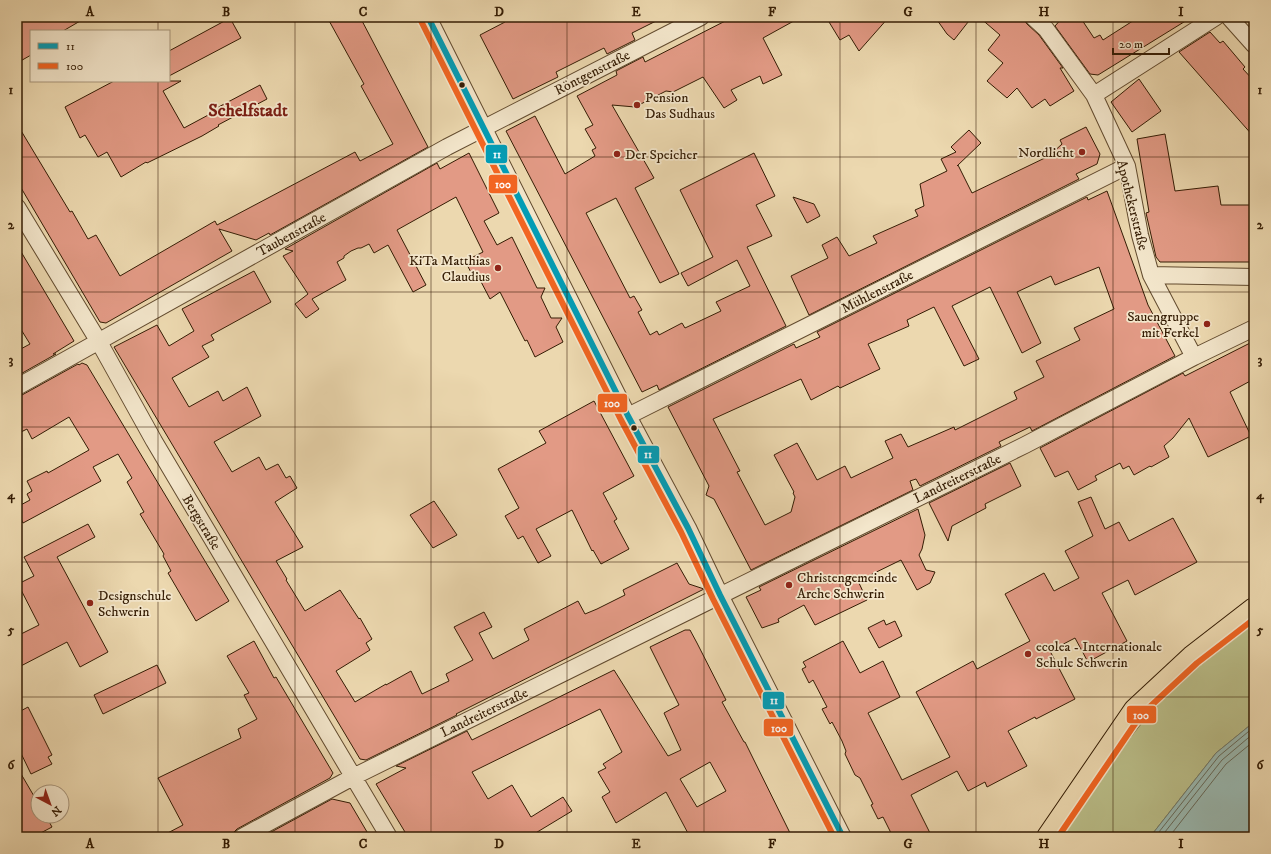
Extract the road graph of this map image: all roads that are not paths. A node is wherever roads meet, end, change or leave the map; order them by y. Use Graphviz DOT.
graph roads {
  1 [pos="428,17"];
  2 [pos="701,17"];
  3 [pos="1033,17"];
  4 [pos="1216,17"];
  5 [pos="1229,17"];
  6 [pos="1254,45"];
  7 [pos="1094,95"];
  8 [pos="484,128"];
  9 [pos="1126,166"];
  10 [pos="17,206"];
  11 [pos="1151,275"];
  12 [pos="1254,277"];
  13 [pos="1254,328"];
  14 [pos="99,342"];
  15 [pos="1194,357"];
  16 [pos="17,387"];
  17 [pos="628,416"];
  18 [pos="720,595"];
  19 [pos="1254,609"];
  20 [pos="352,777"];
  21 [pos="242,837"];
  22 [pos="389,837"];
  23 [pos="843,837"];
  24 [pos="1048,837"];
  1 -- 8 [label="street"];
  2 -- 8 [label="street, Röntgenstraße"];
  3 -- 7 [label="street, Apothekerstraße"];
  4 -- 7 [label="street"];
  5 -- 6 [label="street"];
  7 -- 9 [label="street, Apothekerstraße"];
  8 -- 14 [label="street, Taubenstraße"];
  8 -- 17 [label="street"];
  9 -- 11 [label="street, Apothekerstraße"];
  9 -- 17 [label="street, Mühlenstraße"];
  10 -- 14 [label="street, Bergstraße"];
  11 -- 12 [label="street"];
  11 -- 15 [label="street, Apothekerstraße"];
  13 -- 15 [label="street, Landreiterstraße"];
  14 -- 16 [label="street, Taubenstraße"];
  14 -- 20 [label="street, Bergstraße"];
  15 -- 18 [label="street, Landreiterstraße"];
  17 -- 18 [label="street"];
  18 -- 20 [label="street, Landreiterstraße"];
  18 -- 23 [label="street"];
  19 -- 24 [label="main road"];
  20 -- 21 [label="street, Landreiterstraße"];
  20 -- 22 [label="street, Bergstraße"];
}
